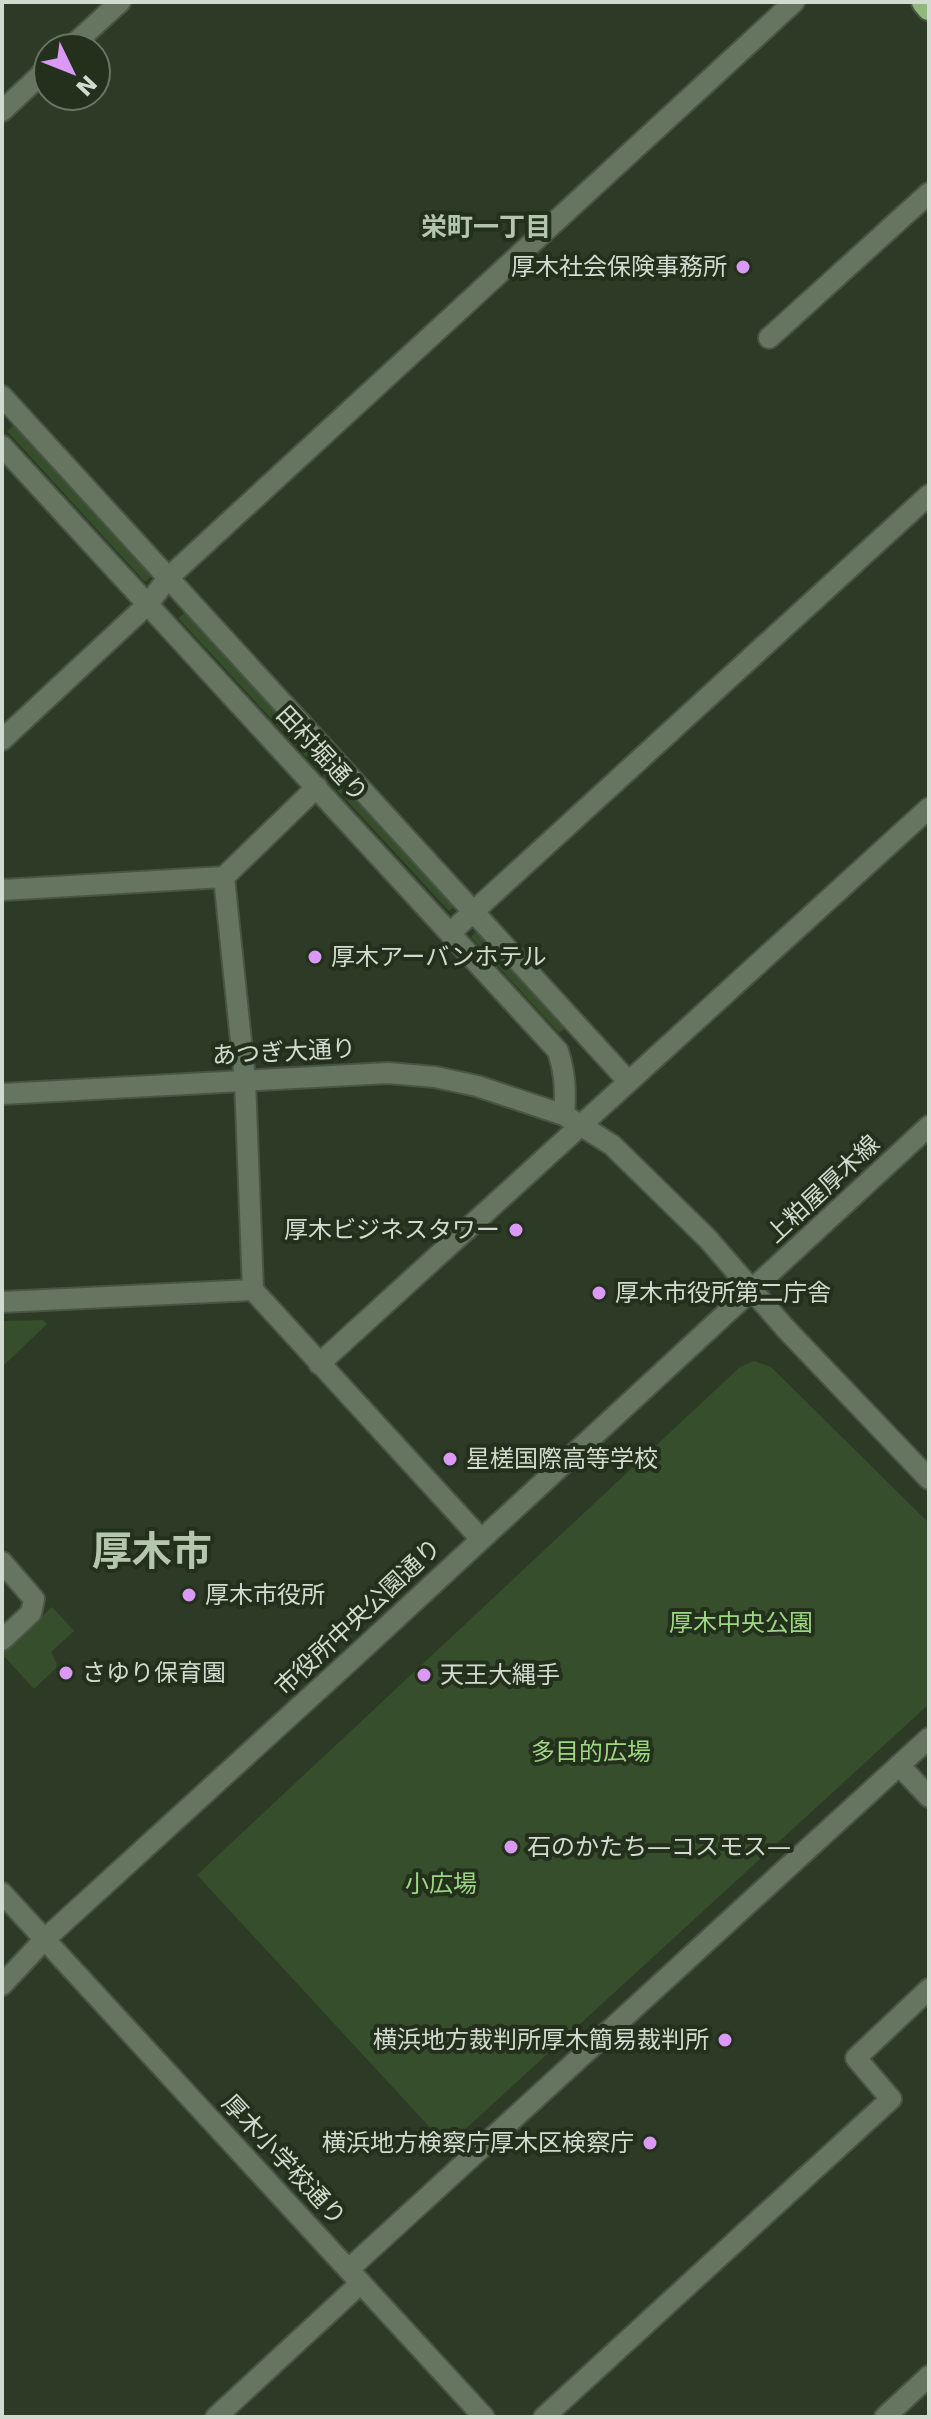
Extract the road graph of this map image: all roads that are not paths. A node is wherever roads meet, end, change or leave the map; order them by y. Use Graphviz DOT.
graph roads {
  1 [pos="120,2"];
  2 [pos="794,2"];
  3 [pos="924,2"];
  4 [pos="929,8"];
  5 [pos="87,32"];
  6 [pos="32,83"];
  7 [pos="2,111"];
  8 [pos="929,193"];
  9 [pos="769,338"];
  10 [pos="2,396"];
  11 [pos="2,446"];
  12 [pos="929,495"];
  13 [pos="168,578"];
  14 [pos="148,604"];
  15 [pos="2,740"];
  16 [pos="317,787"];
  17 [pos="929,808"];
  18 [pos="224,877"];
  19 [pos="2,890"];
  20 [pos="473,911"];
  21 [pos="450,933"];
  22 [pos="245,1080"];
  23 [pos="628,1081"];
  24 [pos="2,1094"];
  25 [pos="564,1115"];
  26 [pos="582,1125"];
  27 [pos="929,1126"];
  28 [pos="752,1289"];
  29 [pos="253,1290"];
  30 [pos="2,1302"];
  31 [pos="319,1364"];
  32 [pos="929,1479"];
  33 [pos="481,1539"];
  34 [pos="2,1562"];
  35 [pos="2,1640"];
  36 [pos="929,1738"];
  37 [pos="899,1765"];
  38 [pos="929,1797"];
  39 [pos="2,1893"];
  40 [pos="44,1940"];
  41 [pos="2,1985"];
  42 [pos="929,1989"];
  43 [pos="355,2276"];
  44 [pos="929,2376"];
  45 [pos="216,2417"];
  46 [pos="484,2417"];
  47 [pos="544,2417"];
  48 [pos="885,2417"];
  1 -- 5 [label="street"];
  2 -- 13 [label="street"];
  3 -- 4 [label="highway"];
  6 -- 7 [label="street"];
  8 -- 9 [label="street"];
  10 -- 13 [label="street"];
  11 -- 14 [label="street, 田村堀通り"];
  12 -- 20 [label="street"];
  13 -- 14 [label="street"];
  13 -- 20 [label="street"];
  14 -- 15 [label="street"];
  14 -- 16 [label="street, 田村堀通り"];
  16 -- 18 [label="street"];
  16 -- 21 [label="street, 田村堀通り"];
  17 -- 23 [label="street"];
  18 -- 19 [label="street"];
  18 -- 22 [label="street"];
  20 -- 21 [label="street"];
  20 -- 23 [label="street"];
  21 -- 25 [label="street, 田村堀通り"];
  22 -- 24 [label="street, あつぎ大通り"];
  22 -- 25 [label="street, あつぎ大通り"];
  22 -- 29 [label="street"];
  23 -- 26 [label="street"];
  25 -- 26 [label="street, あつぎ大通り"];
  26 -- 28 [label="street, あつぎ大通り"];
  26 -- 31 [label="street"];
  27 -- 28 [label="street, 上粕屋厚木線"];
  28 -- 32 [label="street"];
  28 -- 33 [label="street, 市役所中央公園通り"];
  29 -- 30 [label="street"];
  29 -- 31 [label="street"];
  31 -- 33 [label="street"];
  33 -- 40 [label="street, 市役所中央公園通り"];
  34 -- 35 [label="street"];
  36 -- 37 [label="street"];
  37 -- 38 [label="street"];
  37 -- 43 [label="street"];
  39 -- 40 [label="street, 厚木小学校通り"];
  40 -- 41 [label="street, 市役所中央公園通り"];
  40 -- 43 [label="street, 厚木小学校通り"];
  42 -- 47 [label="street"];
  43 -- 45 [label="street"];
  43 -- 46 [label="street, 厚木小学校通り"];
  44 -- 48 [label="street"];
}
